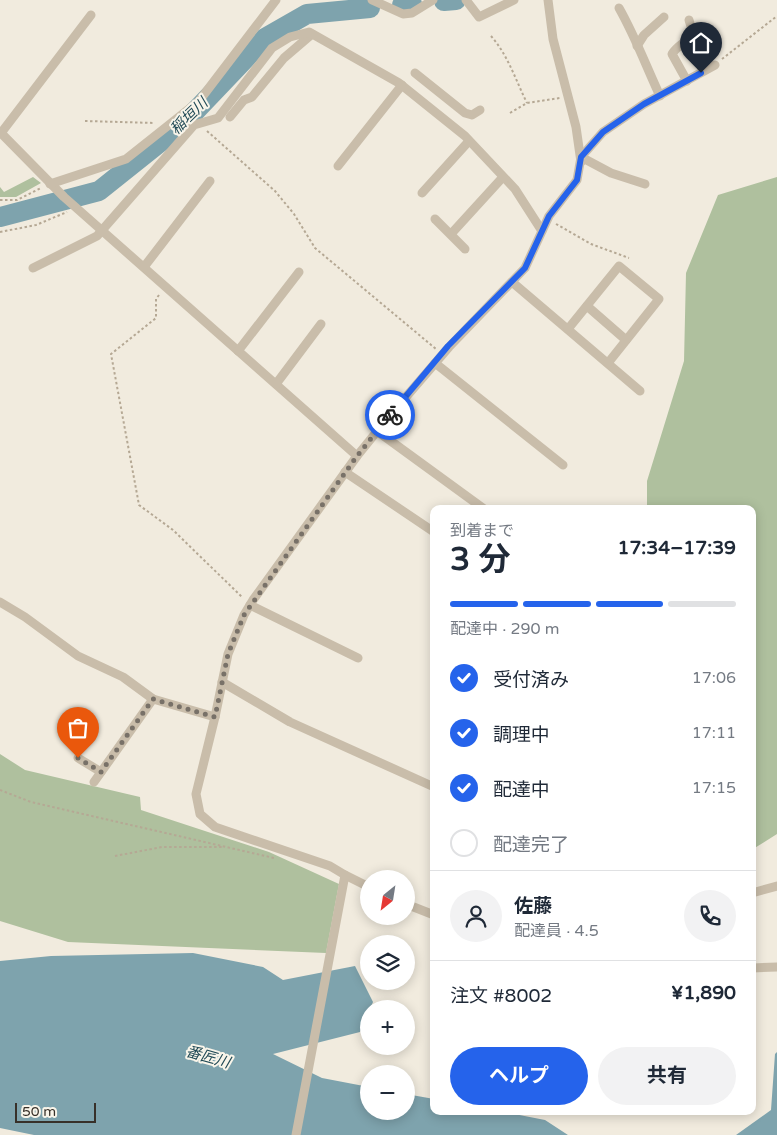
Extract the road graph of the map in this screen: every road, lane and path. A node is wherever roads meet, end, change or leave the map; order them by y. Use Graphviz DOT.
graph roads {
  1 [pos="276,0"];
  2 [pos="372,0"];
  3 [pos="433,0"];
  4 [pos="466,0"];
  5 [pos="514,0"];
  6 [pos="548,0"];
  7 [pos="619,8"];
  8 [pos="90,15"];
  9 [pos="777,16"];
  10 [pos="664,18"];
  11 [pos="688,20"];
  12 [pos="312,34"];
  13 [pos="491,36"];
  14 [pos="637,46"];
  15 [pos="715,65"];
  16 [pos="416,73"];
  17 [pos="687,81"];
  18 [pos="402,85"];
  19 [pos="567,96"];
  20 [pos="660,96"];
  21 [pos="528,104"];
  22 [pos="460,109"];
  23 [pos="480,110"];
  24 [pos="510,113"];
  25 [pos="230,116"];
  26 [pos="85,121"];
  27 [pos="198,123"];
  28 [pos="450,124"];
  29 [pos="168,125"];
  30 [pos="1,133"];
  31 [pos="470,141"];
  32 [pos="581,161"];
  33 [pos="338,166"];
  34 [pos="504,177"];
  35 [pos="210,181"];
  36 [pos="50,184"];
  37 [pos="645,184"];
  38 [pos="422,193"];
  39 [pos="0,200"];
  40 [pos="76,208"];
  41 [pos="435,219"];
  42 [pos="548,219"];
  43 [pos="102,231"];
  44 [pos="542,231"];
  45 [pos="0,232"];
  46 [pos="451,234"];
  47 [pos="465,249"];
  48 [pos="629,258"];
  49 [pos="33,268"];
  50 [pos="144,268"];
  51 [pos="299,272"];
  52 [pos="512,282"];
  53 [pos="165,286"];
  54 [pos="587,306"];
  55 [pos="321,324"];
  56 [pos="568,329"];
  57 [pos="626,340"];
  58 [pos="238,351"];
  59 [pos="442,354"];
  60 [pos="435,362"];
  61 [pos="608,363"];
  62 [pos="276,384"];
  63 [pos="640,390"];
  64 [pos="377,431"];
  65 [pos="357,456"];
  66 [pos="563,465"];
  67 [pos="345,472"];
  68 [pos="479,505"];
  69 [pos="430,529"];
  70 [pos="0,602"];
  71 [pos="250,605"];
  72 [pos="358,658"];
  73 [pos="222,682"];
  74 [pos="153,699"];
  75 [pos="215,717"];
  76 [pos="78,758"];
  77 [pos="101,772"];
  78 [pos="94,782"];
  79 [pos="430,785"];
  80 [pos="0,790"];
  81 [pos="227,847"];
  82 [pos="115,856"];
  83 [pos="282,860"];
  84 [pos="345,875"];
  85 [pos="360,882"];
  86 [pos="777,886"];
  87 [pos="756,892"];
  88 [pos="415,908"];
  89 [pos="430,913"];
  90 [pos="777,967"];
  91 [pos="756,968"];
  92 [pos="296,1135"];
  1 -- 29 [label="street"];
  2 -- 3 [label="street"];
  4 -- 5 [label="street"];
  6 -- 19 [label="street"];
  7 -- 14 [label="street"];
  8 -- 30 [label="street"];
  9 -- 15 [label="path"];
  10 -- 14 [label="street"];
  11 -- 17 [label="street"];
  12 -- 18 [label="street"];
  12 -- 25 [label="street"];
  12 -- 27 [label="street"];
  13 -- 21 [label="path"];
  14 -- 20 [label="street"];
  15 -- 17 [label="street"];
  16 -- 22 [label="street"];
  17 -- 20 [label="street"];
  18 -- 28 [label="street"];
  18 -- 33 [label="street"];
  19 -- 21 [label="path"];
  19 -- 32 [label="street"];
  20 -- 32 [label="street"];
  21 -- 24 [label="path"];
  22 -- 23 [label="street"];
  22 -- 28 [label="street"];
  26 -- 29 [label="path"];
  27 -- 43 [label="street"];
  27 -- 59 [label="path"];
  28 -- 31 [label="street"];
  29 -- 36 [label="street"];
  30 -- 36 [label="street"];
  31 -- 34 [label="street"];
  31 -- 38 [label="street"];
  32 -- 37 [label="street"];
  32 -- 42 [label="street"];
  34 -- 44 [label="street"];
  34 -- 46 [label="street"];
  35 -- 50 [label="street"];
  36 -- 39 [label="path"];
  36 -- 40 [label="street"];
  40 -- 43 [label="street"];
  40 -- 45 [label="path"];
  41 -- 46 [label="street"];
  42 -- 44 [label="street"];
  42 -- 48 [label="path"];
  43 -- 49 [label="street"];
  43 -- 50 [label="street"];
  44 -- 52 [label="street"];
  46 -- 47 [label="street"];
  50 -- 53 [label="street"];
  51 -- 58 [label="street"];
  52 -- 56 [label="street"];
  52 -- 59 [label="street"];
  53 -- 58 [label="street"];
  53 -- 71 [label="path"];
  54 -- 56 [label="street"];
  54 -- 57 [label="street"];
  54 -- 57 [label="street"];
  55 -- 62 [label="street"];
  56 -- 61 [label="street"];
  57 -- 61 [label="street"];
  58 -- 62 [label="street"];
  59 -- 60 [label="street"];
  60 -- 64 [label="street"];
  60 -- 66 [label="street"];
  61 -- 63 [label="street"];
  62 -- 65 [label="street"];
  64 -- 65 [label="street"];
  64 -- 68 [label="street"];
  65 -- 67 [label="street"];
  67 -- 69 [label="street"];
  67 -- 71 [label="street"];
  70 -- 74 [label="street"];
  71 -- 72 [label="street"];
  71 -- 73 [label="street"];
  73 -- 75 [label="street"];
  73 -- 79 [label="street"];
  74 -- 75 [label="street"];
  74 -- 77 [label="street"];
  75 -- 84 [label="street"];
  76 -- 77 [label="street"];
  77 -- 78 [label="street"];
  80 -- 81 [label="path"];
  81 -- 82 [label="path"];
  81 -- 83 [label="path"];
  84 -- 85 [label="street"];
  84 -- 92 [label="street"];
  86 -- 87 [label="street"];
  88 -- 89 [label="street"];
  90 -- 91 [label="street"];
}
